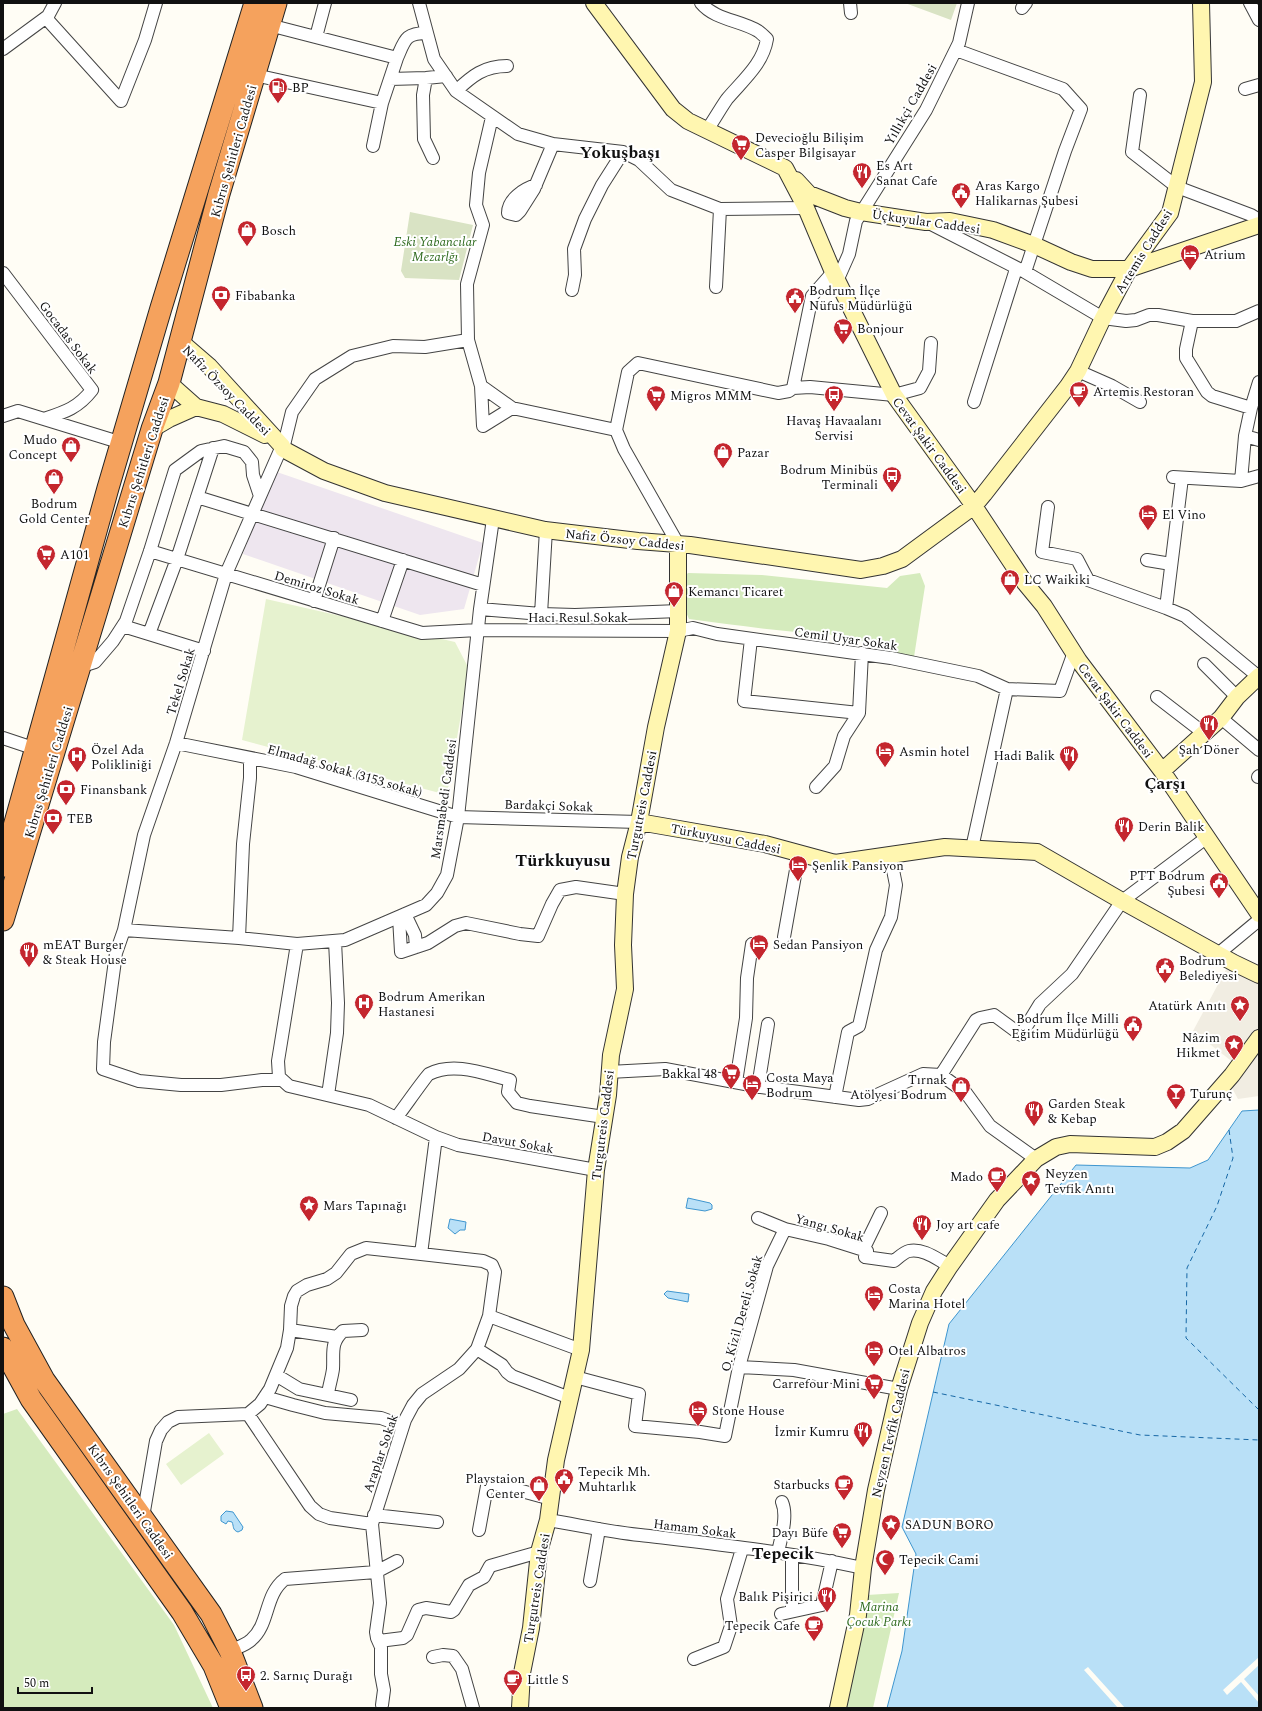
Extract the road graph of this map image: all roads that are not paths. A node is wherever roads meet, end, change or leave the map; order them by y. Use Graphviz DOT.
graph roads {
  1 [pos="55,3"];
  2 [pos="156,3"];
  3 [pos="276,3"];
  4 [pos="325,3"];
  5 [pos="419,3"];
  6 [pos="594,3"];
  7 [pos="701,3"];
  8 [pos="968,3"];
  9 [pos="1201,3"];
  10 [pos="1250,3"];
  11 [pos="250,5"];
  12 [pos="46,18"];
  13 [pos="1259,20"];
  14 [pos="269,25"];
  15 [pos="427,33"];
  16 [pos="316,37"];
  17 [pos="3,49"];
  18 [pos="956,50"];
  19 [pos="397,58"];
  20 [pos="507,66"];
  21 [pos="256,75"];
  22 [pos="446,76"];
  23 [pos="426,78"];
  24 [pos="390,79"];
  25 [pos="1259,86"];
  26 [pos="1245,89"];
  27 [pos="456,91"];
  28 [pos="1140,95"];
  29 [pos="382,103"];
  30 [pos="492,117"];
  31 [pos="707,130"];
  32 [pos="554,144"];
  33 [pos="374,146"];
  34 [pos="623,152"];
  35 [pos="433,158"];
  36 [pos="785,168"];
  37 [pos="536,184"];
  38 [pos="1177,187"];
  39 [pos="806,208"];
  40 [pos="720,209"];
  41 [pos="861,212"];
  42 [pos="1259,220"];
  43 [pos="926,222"];
  44 [pos="1259,225"];
  45 [pos="1034,245"];
  46 [pos="1129,269"];
  47 [pos="1021,270"];
  48 [pos="3,273"];
  49 [pos="835,276"];
  50 [pos="716,287"];
  51 [pos="572,290"];
  52 [pos="1259,311"];
  53 [pos="1103,318"];
  54 [pos="1192,321"];
  55 [pos="154,332"];
  56 [pos="468,340"];
  57 [pos="180,341"];
  58 [pos="932,343"];
  59 [pos="1078,371"];
  60 [pos="142,374"];
  61 [pos="1259,382"];
  62 [pos="169,383"];
  63 [pos="481,386"];
  64 [pos="793,388"];
  65 [pos="894,396"];
  66 [pos="974,402"];
  67 [pos="1140,402"];
  68 [pos="196,407"];
  69 [pos="512,408"];
  70 [pos="1251,408"];
  71 [pos="3,416"];
  72 [pos="44,419"];
  73 [pos="152,429"];
  74 [pos="616,430"];
  75 [pos="1245,436"];
  76 [pos="1259,440"];
  77 [pos="122,443"];
  78 [pos="280,445"];
  79 [pos="213,448"];
  80 [pos="1259,476"];
  81 [pos="1241,480"];
  82 [pos="260,496"];
  83 [pos="197,497"];
  84 [pos="974,506"];
  85 [pos="1048,507"];
  86 [pos="253,513"];
  87 [pos="493,519"];
  88 [pos="546,530"];
  89 [pos="334,538"];
  90 [pos="678,544"];
  91 [pos="150,551"];
  92 [pos="177,559"];
  93 [pos="402,560"];
  94 [pos="1147,560"];
  95 [pos="1171,564"];
  96 [pos="226,574"];
  97 [pos="483,586"];
  98 [pos="314,601"];
  99 [pos="1166,608"];
  100 [pos="480,609"];
  101 [pos="679,611"];
  102 [pos="541,614"];
  103 [pos="382,621"];
  104 [pos="123,626"];
  105 [pos="478,630"];
  106 [pos="678,631"];
  107 [pos="149,634"];
  108 [pos="751,639"];
  109 [pos="204,651"];
  110 [pos="1074,652"];
  111 [pos="862,653"];
  112 [pos="1204,664"];
  113 [pos="79,667"];
  114 [pos="1259,676"];
  115 [pos="1008,689"];
  116 [pos="1157,697"];
  117 [pos="1237,697"];
  118 [pos="859,713"];
  119 [pos="1221,718"];
  120 [pos="1205,734"];
  121 [pos="3,738"];
  122 [pos="176,743"];
  123 [pos="36,749"];
  124 [pos="1259,750"];
  125 [pos="250,758"];
  126 [pos="1162,771"];
  127 [pos="816,788"];
  128 [pos="458,816"];
  129 [pos="639,822"];
  130 [pos="1206,838"];
  131 [pos="972,848"];
  132 [pos="799,853"];
  133 [pos="890,855"];
  134 [pos="4,862"];
  135 [pos="625,894"];
  136 [pos="1122,901"];
  137 [pos="1259,914"];
  138 [pos="402,915"];
  139 [pos="3,920"];
  140 [pos="1259,920"];
  141 [pos="124,930"];
  142 [pos="784,937"];
  143 [pos="239,938"];
  144 [pos="335,941"];
  145 [pos="297,944"];
  146 [pos="752,944"];
  147 [pos="1218,954"];
  148 [pos="1259,975"];
  149 [pos="768,1024"];
  150 [pos="1259,1038"];
  151 [pos="609,1072"];
  152 [pos="941,1075"];
  153 [pos="282,1080"];
  154 [pos="736,1082"];
  155 [pos="758,1087"];
  156 [pos="328,1096"];
  157 [pos="835,1097"];
  158 [pos="604,1117"];
  159 [pos="396,1118"];
  160 [pos="436,1137"];
  161 [pos="1036,1159"];
  162 [pos="596,1170"];
  163 [pos="881,1213"];
  164 [pos="758,1218"];
  165 [pos="785,1229"];
  166 [pos="863,1250"];
  167 [pos="421,1254"];
  168 [pos="950,1266"];
  169 [pos="3,1297"];
  170 [pos="489,1316"];
  171 [pos="290,1330"];
  172 [pos="362,1330"];
  173 [pos="337,1336"];
  174 [pos="3,1348"];
  175 [pos="477,1348"];
  176 [pos="581,1350"];
  177 [pos="739,1367"];
  178 [pos="276,1375"];
  179 [pos="575,1377"];
  180 [pos="899,1389"];
  181 [pos="328,1394"];
  182 [pos="265,1397"];
  183 [pos="570,1398"];
  184 [pos="351,1400"];
  185 [pos="248,1414"];
  186 [pos="403,1426"];
  187 [pos="551,1499"];
  188 [pos="782,1502"];
  189 [pos="143,1517"];
  190 [pos="373,1519"];
  191 [pos="548,1520"];
  192 [pos="437,1522"];
  193 [pos="599,1529"];
  194 [pos="479,1530"];
  195 [pos="742,1549"];
  196 [pos="539,1552"];
  197 [pos="778,1552"];
  198 [pos="792,1555"];
  199 [pos="397,1561"];
  200 [pos="832,1561"];
  201 [pos="863,1568"];
  202 [pos="376,1572"];
  203 [pos="590,1582"];
  204 [pos="379,1641"];
  205 [pos="230,1651"];
  206 [pos="433,1657"];
  207 [pos="694,1659"];
  208 [pos="382,1705"];
  209 [pos="230,1708"];
  210 [pos="252,1708"];
  211 [pos="473,1708"];
  212 [pos="520,1708"];
  213 [pos="838,1708"];
  1 -- 12 [label="street"];
  2 -- 12 [label="street"];
  3 -- 14 [label="highway, Kıbrıs Şehitleri Caddesi"];
  4 -- 16 [label="street"];
  5 -- 15 [label="street"];
  6 -- 31 [label="main road"];
  7 -- 31 [label="street"];
  8 -- 18 [label="street, Yıllıkçi Caddesi"];
  9 -- 38 [label="main road, Artemis Caddesi"];
  10 -- 13 [label="street"];
  11 -- 55 [label="highway, Kıbrıs Şehitleri Caddesi"];
  12 -- 17 [label="street"];
  14 -- 16 [label="street"];
  14 -- 21 [label="highway, Kıbrıs Şehitleri Caddesi"];
  15 -- 19 [label="street"];
  15 -- 22 [label="street"];
  16 -- 19 [label="street"];
  18 -- 41 [label="street, Yıllıkçi Caddesi"];
  18 -- 45 [label="street"];
  19 -- 24 [label="street"];
  20 -- 27 [label="street"];
  21 -- 29 [label="street"];
  21 -- 57 [label="highway, Kıbrıs Şehitleri Caddesi"];
  22 -- 23 [label="street"];
  22 -- 27 [label="street"];
  23 -- 24 [label="street"];
  23 -- 35 [label="street"];
  24 -- 29 [label="street"];
  25 -- 26 [label="street"];
  27 -- 30 [label="street"];
  28 -- 38 [label="street"];
  29 -- 33 [label="street"];
  30 -- 32 [label="street"];
  30 -- 56 [label="street"];
  31 -- 36 [label="main road"];
  32 -- 34 [label="street"];
  32 -- 37 [label="street"];
  34 -- 40 [label="street"];
  34 -- 51 [label="street"];
  36 -- 39 [label="main road, Cevat Şakir Caddesi"];
  36 -- 41 [label="main road, Üçkuyular Caddesi"];
  38 -- 42 [label="street"];
  38 -- 46 [label="main road, Artemis Caddesi"];
  39 -- 40 [label="street"];
  39 -- 49 [label="main road, Cevat Şakir Caddesi"];
  40 -- 50 [label="street"];
  41 -- 43 [label="main road, Üçkuyular Caddesi"];
  41 -- 49 [label="street, Yıllıkçi Caddesi"];
  43 -- 45 [label="main road, Üçkuyular Caddesi"];
  43 -- 47 [label="street"];
  44 -- 46 [label="main road, Üçkuyular Caddesi"];
  45 -- 46 [label="main road, Üçkuyular Caddesi"];
  45 -- 47 [label="street"];
  46 -- 53 [label="main road, Artemis Caddesi"];
  47 -- 53 [label="street"];
  47 -- 66 [label="street"];
  48 -- 72 [label="street, Gocadas Sokak"];
  49 -- 64 [label="street, Yıllıkçi Caddesi"];
  49 -- 65 [label="main road, Cevat Şakir Caddesi"];
  52 -- 54 [label="street"];
  53 -- 54 [label="street"];
  53 -- 59 [label="main road, Artemis Caddesi"];
  54 -- 70 [label="street"];
  55 -- 57 [label="highway"];
  55 -- 60 [label="highway, Kıbrıs Şehitleri Caddesi"];
  56 -- 63 [label="street"];
  56 -- 78 [label="street, Tekel Sokak"];
  57 -- 62 [label="highway, Kıbrıs Şehitleri Caddesi"];
  57 -- 78 [label="main road, Nafiz Özsoy Caddesi"];
  58 -- 65 [label="street"];
  59 -- 67 [label="street"];
  59 -- 84 [label="main road, Artemis Caddesi"];
  60 -- 62 [label="highway"];
  60 -- 77 [label="highway, Kıbrıs Şehitleri Caddesi"];
  61 -- 70 [label="street"];
  62 -- 68 [label="main road, Nafiz Özsoy Caddesi"];
  62 -- 73 [label="highway, Kıbrıs Şehitleri Caddesi"];
  63 -- 69 [label="street"];
  63 -- 69 [label="street"];
  64 -- 65 [label="street"];
  64 -- 74 [label="street"];
  65 -- 84 [label="main road, Cevat Şakir Caddesi"];
  68 -- 73 [label="main road"];
  68 -- 78 [label="main road, Nafiz Özsoy Caddesi"];
  69 -- 74 [label="street"];
  70 -- 75 [label="street"];
  71 -- 72 [label="street"];
  72 -- 77 [label="street"];
  73 -- 113 [label="highway, Kıbrıs Şehitleri Caddesi"];
  74 -- 90 [label="street"];
  75 -- 76 [label="street"];
  75 -- 81 [label="street"];
  77 -- 123 [label="highway, Kıbrıs Şehitleri Caddesi"];
  78 -- 82 [label="street, Tekel Sokak"];
  78 -- 87 [label="main road, Nafiz Özsoy Caddesi"];
  79 -- 82 [label="street"];
  79 -- 83 [label="street"];
  79 -- 91 [label="street"];
  80 -- 81 [label="street"];
  81 -- 95 [label="street"];
  82 -- 86 [label="street, Tekel Sokak"];
  83 -- 86 [label="street"];
  83 -- 92 [label="street"];
  84 -- 90 [label="main road, Nafiz Özsoy Caddesi"];
  84 -- 110 [label="main road, Cevat Şakir Caddesi"];
  85 -- 99 [label="street"];
  86 -- 89 [label="street"];
  86 -- 96 [label="street, Tekel Sokak"];
  87 -- 88 [label="main road, Nafiz Özsoy Caddesi"];
  87 -- 97 [label="street, Marsmabedi Caddesi"];
  88 -- 90 [label="main road, Nafiz Özsoy Caddesi"];
  88 -- 102 [label="street"];
  89 -- 93 [label="street"];
  89 -- 98 [label="street"];
  90 -- 101 [label="main road, Turgutreis Caddesi"];
  91 -- 92 [label="street, Demiroz Sokak"];
  91 -- 104 [label="street"];
  92 -- 96 [label="street, Demiroz Sokak"];
  92 -- 107 [label="street"];
  93 -- 97 [label="street"];
  93 -- 103 [label="street"];
  94 -- 95 [label="street"];
  95 -- 99 [label="street"];
  96 -- 98 [label="street, Demiroz Sokak"];
  96 -- 109 [label="street, Tekel Sokak"];
  97 -- 100 [label="street, Marsmabedi Caddesi"];
  98 -- 103 [label="street, Demiroz Sokak"];
  99 -- 114 [label="street"];
  100 -- 102 [label="street"];
  100 -- 105 [label="street, Marsmabedi Caddesi"];
  101 -- 102 [label="street"];
  101 -- 106 [label="main road, Turgutreis Caddesi"];
  103 -- 105 [label="street, Demiroz Sokak"];
  104 -- 107 [label="street"];
  104 -- 113 [label="street"];
  105 -- 106 [label="street, Haci Resul Sokak"];
  105 -- 128 [label="street, Marsmabedi Caddesi"];
  106 -- 108 [label="street, Cemil Uyar Sokak"];
  106 -- 129 [label="main road, Turgutreis Caddesi"];
  107 -- 109 [label="street"];
  108 -- 111 [label="street, Cemil Uyar Sokak"];
  108 -- 118 [label="street"];
  109 -- 122 [label="street, Tekel Sokak"];
  110 -- 115 [label="street"];
  110 -- 126 [label="main road, Cevat Şakir Caddesi"];
  111 -- 115 [label="street, Cemil Uyar Sokak"];
  111 -- 118 [label="street"];
  112 -- 117 [label="street"];
  113 -- 139 [label="highway, Kıbrıs Şehitleri Caddesi"];
  114 -- 117 [label="main road"];
  115 -- 131 [label="street"];
  116 -- 120 [label="street"];
  117 -- 119 [label="main road"];
  118 -- 127 [label="street"];
  119 -- 120 [label="main road"];
  119 -- 124 [label="street"];
  120 -- 126 [label="main road"];
  121 -- 123 [label="street"];
  122 -- 125 [label="street, Elmadağ Sokak (3153 sokak)"];
  122 -- 141 [label="street, Tekel Sokak"];
  123 -- 134 [label="highway, Kıbrıs Şehitleri Caddesi"];
  125 -- 128 [label="street, Elmadağ Sokak (3153 sokak)"];
  125 -- 143 [label="street"];
  126 -- 130 [label="main road, Cevat Şakir Caddesi"];
  128 -- 129 [label="street, Bardakçi Sokak"];
  128 -- 138 [label="street, Marsmabedi Caddesi"];
  129 -- 132 [label="main road, Türkuyusu Caddesi"];
  129 -- 135 [label="main road, Turgutreis Caddesi"];
  130 -- 136 [label="street"];
  130 -- 137 [label="main road, Cevat Şakir Caddesi"];
  131 -- 133 [label="main road, Türkuyusu Caddesi"];
  131 -- 136 [label="main road, Türkuyusu Caddesi"];
  132 -- 133 [label="main road, Türkuyusu Caddesi"];
  132 -- 142 [label="street"];
  133 -- 157 [label="street"];
  135 -- 138 [label="street"];
  135 -- 151 [label="main road, Turgutreis Caddesi"];
  136 -- 147 [label="main road, Türkuyusu Caddesi"];
  136 -- 152 [label="street"];
  138 -- 144 [label="street, Marsmabedi Caddesi"];
  140 -- 147 [label="street"];
  141 -- 143 [label="street, Marsmabedi Caddesi"];
  141 -- 153 [label="street, Tekel Sokak"];
  143 -- 145 [label="street, Marsmabedi Caddesi"];
  144 -- 145 [label="street, Marsmabedi Caddesi"];
  144 -- 156 [label="street"];
  145 -- 153 [label="street"];
  146 -- 154 [label="street"];
  147 -- 148 [label="main road, Türkuyusu Caddesi"];
  149 -- 155 [label="street"];
  150 -- 161 [label="main road, Neyzen Tevfik Caddesi"];
  151 -- 154 [label="street"];
  151 -- 158 [label="main road, Turgutreis Caddesi"];
  152 -- 157 [label="street"];
  152 -- 161 [label="street"];
  153 -- 156 [label="street"];
  154 -- 155 [label="street"];
  155 -- 157 [label="street"];
  156 -- 159 [label="street"];
  158 -- 159 [label="street"];
  158 -- 162 [label="main road, Turgutreis Caddesi"];
  159 -- 160 [label="street"];
  160 -- 162 [label="street, Davut Sokak"];
  160 -- 167 [label="street"];
  161 -- 168 [label="main road, Neyzen Tevfik Caddesi"];
  162 -- 176 [label="main road, Turgutreis Caddesi"];
  163 -- 166 [label="street"];
  164 -- 165 [label="street"];
  165 -- 166 [label="street, Yangı Sokak"];
  165 -- 177 [label="street, O. Kizil Dereli Sokak"];
  166 -- 168 [label="street, Yangı Sokak"];
  167 -- 170 [label="street, Araplar Sokak"];
  167 -- 171 [label="street"];
  168 -- 180 [label="main road, Neyzen Tevfik Caddesi"];
  169 -- 189 [label="highway, Kıbrıs Şehitleri Caddesi"];
  170 -- 175 [label="street, Araplar Sokak"];
  170 -- 176 [label="street"];
  171 -- 173 [label="street"];
  171 -- 178 [label="street"];
  172 -- 173 [label="street"];
  173 -- 181 [label="street"];
  174 -- 209 [label="highway, Kıbrıs Şehitleri Caddesi"];
  175 -- 183 [label="street"];
  175 -- 186 [label="street, Araplar Sokak"];
  176 -- 179 [label="main road, Turgutreis Caddesi"];
  177 -- 179 [label="street, O. Kizil Dereli Sokak"];
  177 -- 180 [label="street"];
  178 -- 181 [label="street"];
  178 -- 182 [label="street"];
  179 -- 183 [label="main road, Turgutreis Caddesi"];
  180 -- 201 [label="main road, Neyzen Tevfik Caddesi"];
  181 -- 184 [label="street"];
  182 -- 185 [label="street"];
  182 -- 186 [label="street"];
  183 -- 187 [label="main road, Turgutreis Caddesi"];
  185 -- 189 [label="street"];
  185 -- 190 [label="street"];
  186 -- 190 [label="street, Araplar Sokak"];
  187 -- 191 [label="main road, Turgutreis Caddesi"];
  187 -- 194 [label="street"];
  188 -- 197 [label="street"];
  189 -- 205 [label="highway, Kıbrıs Şehitleri Caddesi"];
  190 -- 192 [label="street"];
  190 -- 202 [label="street, Araplar Sokak"];
  191 -- 193 [label="street, Hamam Sokak"];
  191 -- 196 [label="main road, Turgutreis Caddesi"];
  193 -- 195 [label="street, Hamam Sokak"];
  193 -- 203 [label="street"];
  195 -- 197 [label="street, Hamam Sokak"];
  195 -- 207 [label="street"];
  196 -- 204 [label="street"];
  196 -- 212 [label="main road, Turgutreis Caddesi"];
  197 -- 198 [label="street, Hamam Sokak"];
  198 -- 200 [label="street, Hamam Sokak"];
  198 -- 200 [label="street"];
  199 -- 202 [label="street"];
  200 -- 201 [label="street, Hamam Sokak"];
  201 -- 213 [label="main road, Neyzen Tevfik Caddesi"];
  202 -- 204 [label="street, Araplar Sokak"];
  202 -- 205 [label="street"];
  204 -- 208 [label="street, Araplar Sokak"];
  205 -- 210 [label="highway, Kıbrıs Şehitleri Caddesi"];
  206 -- 211 [label="street"];
}
